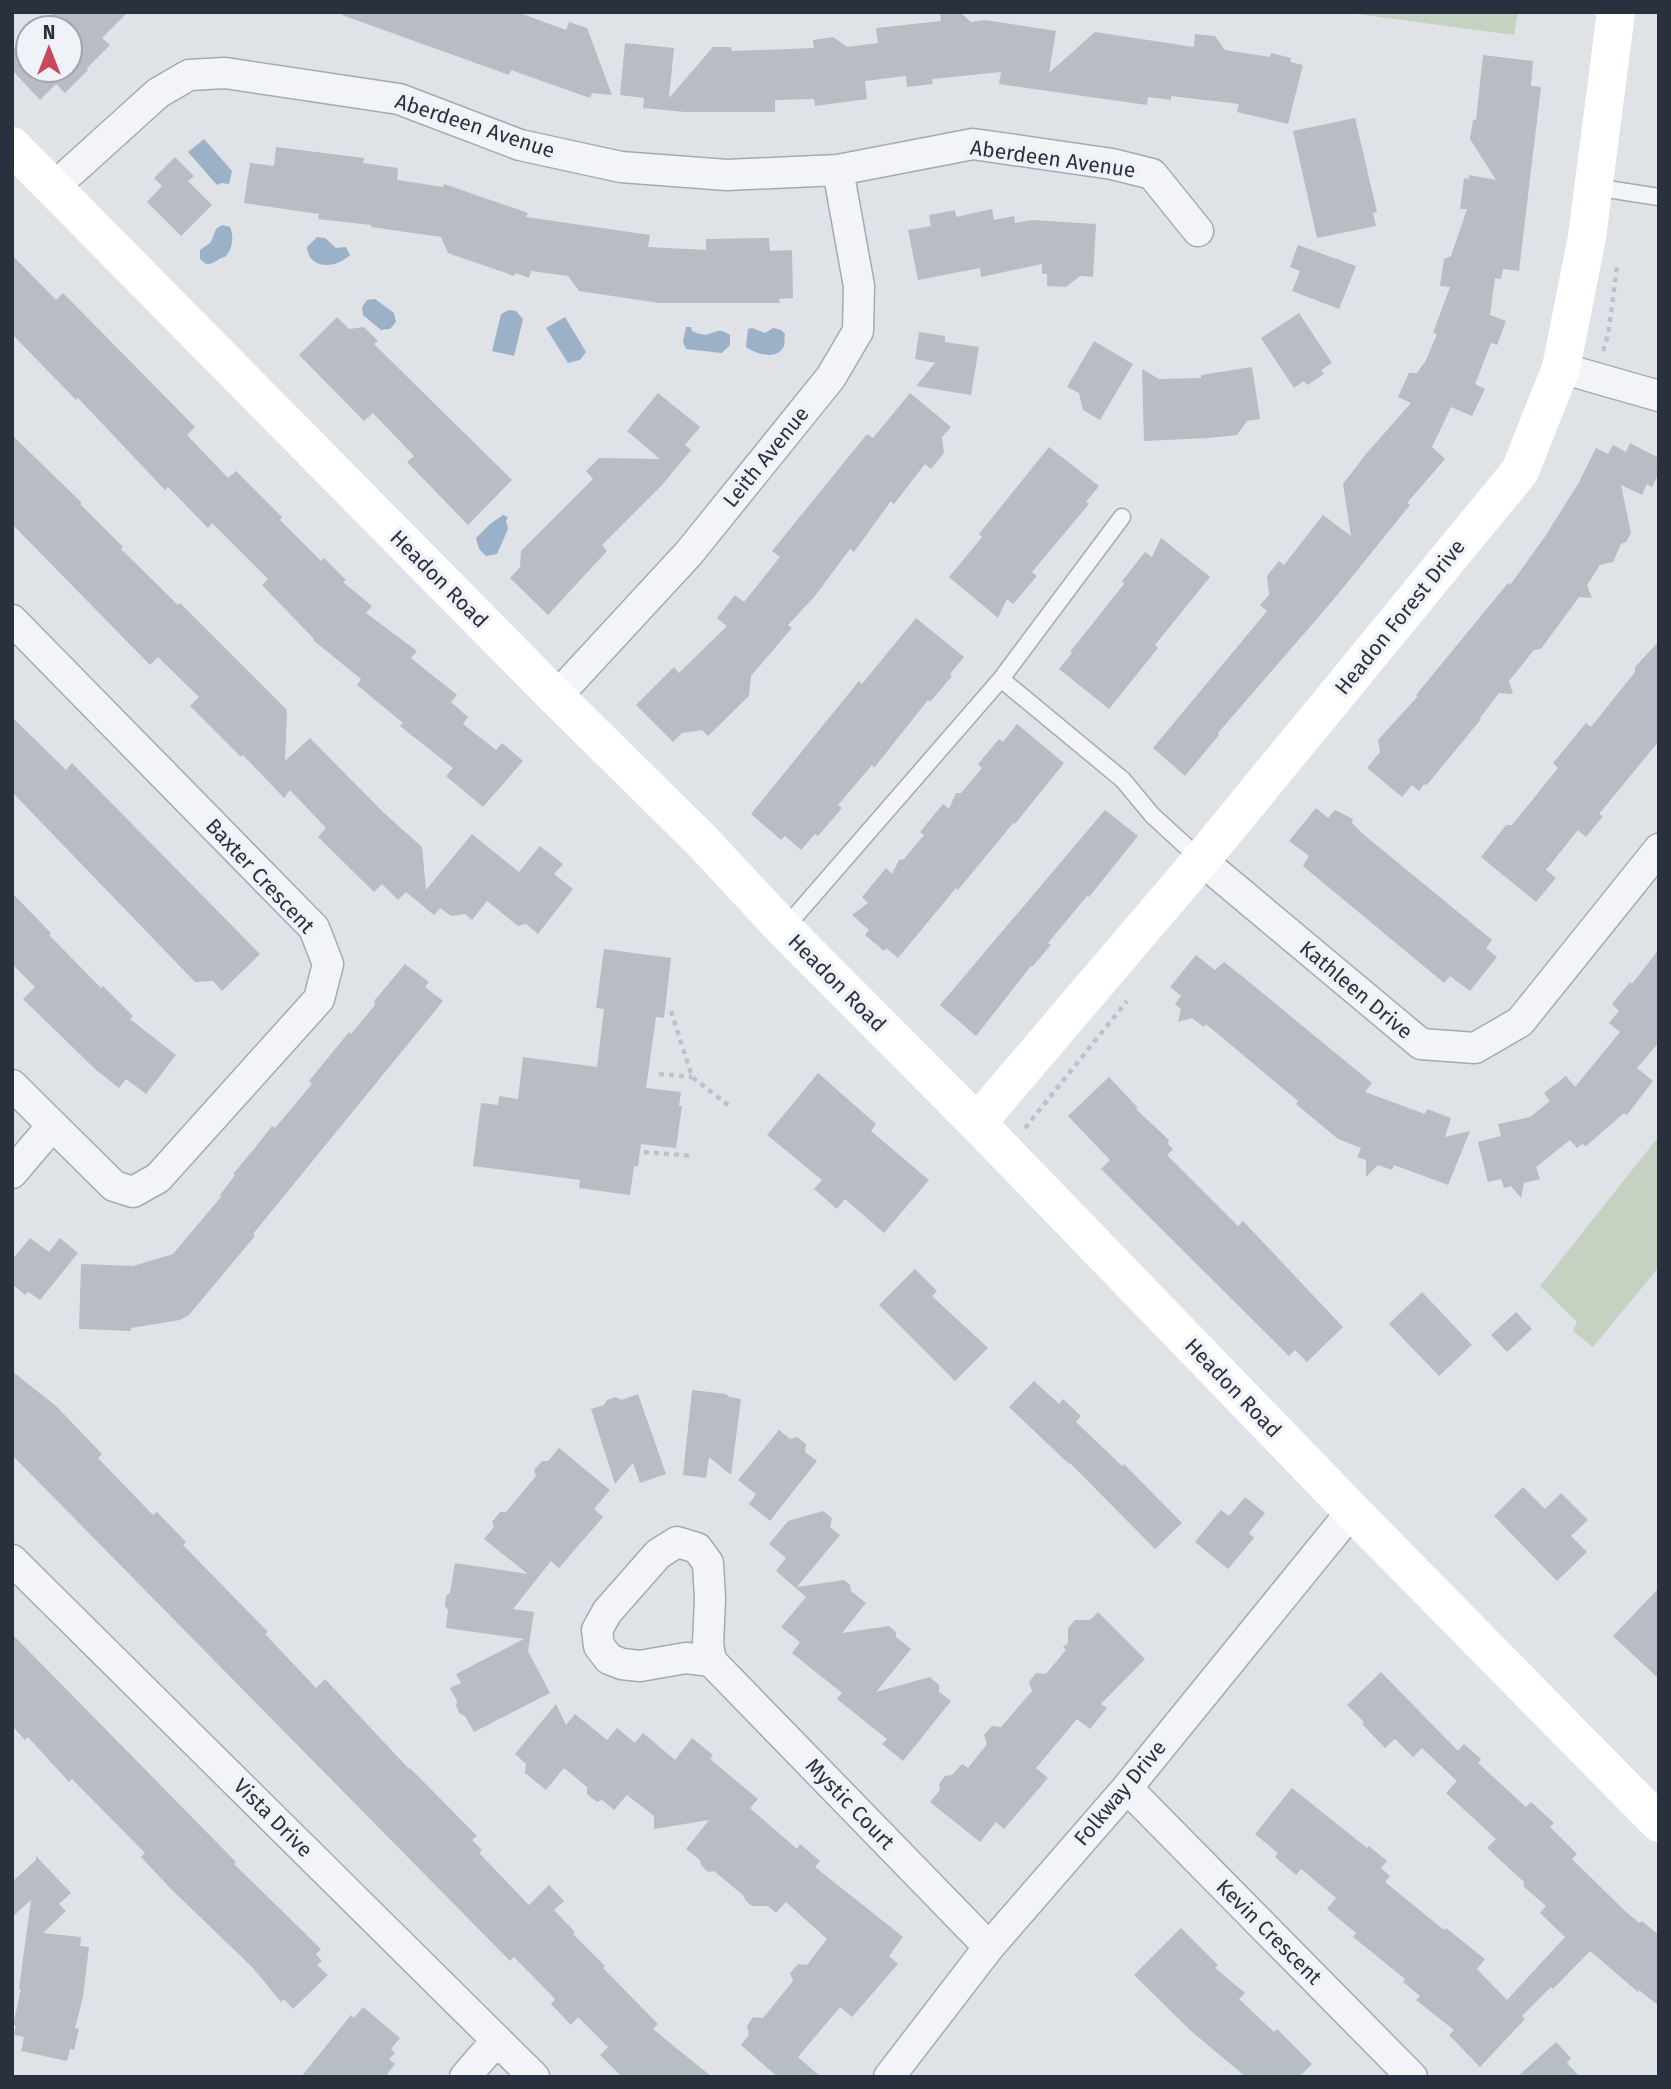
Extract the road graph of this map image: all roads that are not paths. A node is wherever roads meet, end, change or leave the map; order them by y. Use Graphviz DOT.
graph roads {
  1 [pos="1616,12"];
  2 [pos="12,146"];
  3 [pos="838,170"];
  4 [pos="54,187"];
  5 [pos="1594,187"];
  6 [pos="1659,197"];
  7 [pos="1198,232"];
  8 [pos="1561,368"];
  9 [pos="1659,396"];
  10 [pos="1122,517"];
  11 [pos="12,620"];
  12 [pos="1001,679"];
  13 [pos="556,697"];
  14 [pos="1659,849"];
  15 [pos="1202,860"];
  16 [pos="784,929"];
  17 [pos="12,1085"];
  18 [pos="977,1123"];
  19 [pos="52,1126"];
  20 [pos="12,1173"];
  21 [pos="1352,1511"];
  22 [pos="12,1560"];
  23 [pos="711,1661"];
  24 [pos="1127,1788"];
  25 [pos="1659,1823"];
  26 [pos="989,1947"];
  27 [pos="497,2040"];
  28 [pos="465,2077"];
  29 [pos="534,2077"];
  30 [pos="889,2077"];
  31 [pos="1412,2077"];
  1 -- 5 [label="street, Headon Forest Drive"];
  2 -- 4 [label="street, Headon Road"];
  3 -- 4 [label="street, Aberdeen Avenue"];
  3 -- 7 [label="street, Aberdeen Avenue"];
  3 -- 13 [label="street, Leith Avenue"];
  4 -- 13 [label="street, Headon Road"];
  5 -- 6 [label="lane"];
  5 -- 8 [label="street, Headon Forest Drive"];
  8 -- 9 [label="street"];
  8 -- 15 [label="street, Headon Forest Drive"];
  10 -- 12 [label="lane"];
  11 -- 19 [label="street, Baxter Crescent"];
  12 -- 15 [label="lane"];
  12 -- 16 [label="lane"];
  13 -- 16 [label="street, Headon Road"];
  14 -- 15 [label="street, Kathleen Drive"];
  15 -- 18 [label="street, Headon Forest Drive"];
  16 -- 18 [label="street, Headon Road"];
  17 -- 19 [label="street, Baxter Crescent"];
  18 -- 21 [label="street, Headon Road"];
  19 -- 20 [label="street"];
  21 -- 24 [label="street, Folkway Drive"];
  21 -- 25 [label="street, Headon Road"];
  22 -- 27 [label="street, Vista Drive"];
  23 -- 23 [label="street"];
  23 -- 26 [label="street, Mystic Court"];
  24 -- 26 [label="street, Folkway Drive"];
  24 -- 31 [label="street, Kevin Crescent"];
  26 -- 30 [label="street, Folkway Drive"];
  27 -- 28 [label="street"];
  27 -- 29 [label="street, Vista Drive"];
}
